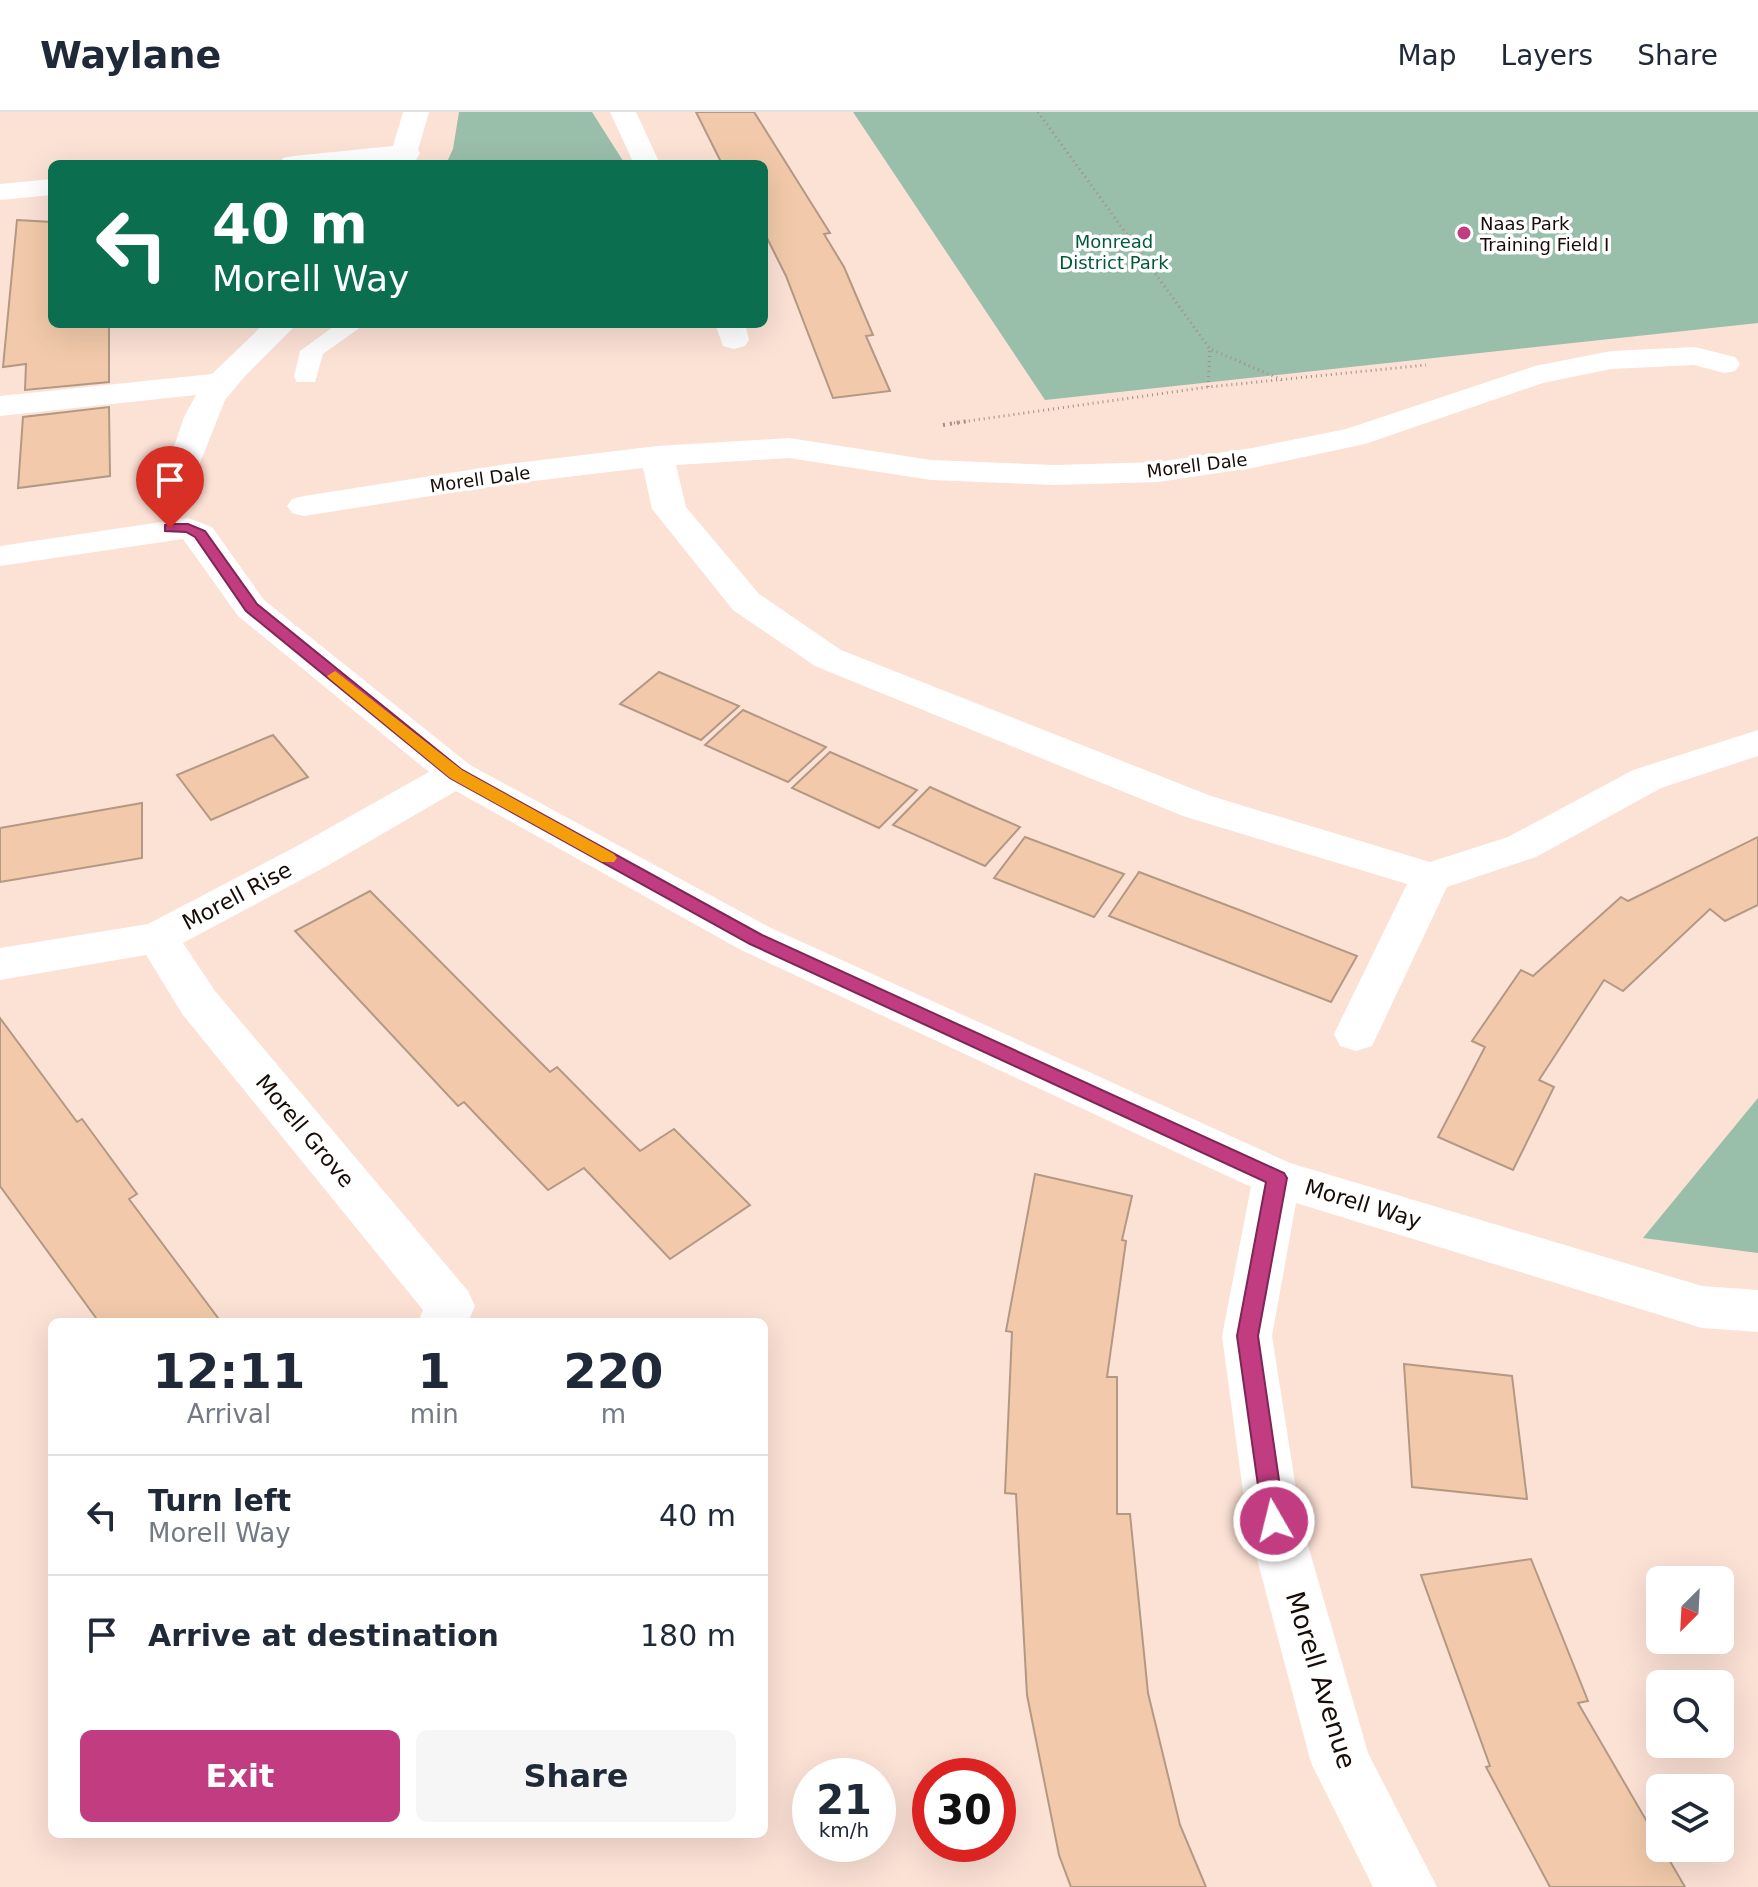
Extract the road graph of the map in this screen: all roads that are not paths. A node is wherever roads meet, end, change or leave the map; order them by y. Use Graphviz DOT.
graph roads {
  1 [pos="416,112"];
  2 [pos="623,112"];
  3 [pos="404,158"];
  4 [pos="367,160"];
  5 [pos="645,160"];
  6 [pos="48,187"];
  7 [pos="0,192"];
  8 [pos="278,328"];
  9 [pos="347,328"];
  10 [pos="1724,364"];
  11 [pos="306,377"];
  12 [pos="218,383"];
  13 [pos="0,406"];
  14 [pos="657,456"];
  15 [pos="186,461"];
  16 [pos="304,506"];
  17 [pos="0,556"];
  18 [pos="1758,743"];
  19 [pos="456,774"];
  20 [pos="1431,877"];
  21 [pos="157,938"];
  22 [pos="0,964"];
  23 [pos="1356,1034"];
  24 [pos="1277,1178"];
  25 [pos="1758,1311"];
  26 [pos="445,1318"];
  27 [pos="1406,1887"];
  1 -- 3 [label="street"];
  2 -- 5 [label="street"];
  3 -- 4 [label="street"];
  6 -- 7 [label="street"];
  8 -- 12 [label="street"];
  9 -- 11 [label="lane"];
  10 -- 14 [label="street, Morell Dale"];
  12 -- 13 [label="street"];
  12 -- 15 [label="street"];
  14 -- 16 [label="street, Morell Dale"];
  14 -- 20 [label="street"];
  17 -- 19 [label="street, Morell Way"];
  18 -- 20 [label="street"];
  19 -- 21 [label="street, Morell Rise"];
  19 -- 24 [label="street, Morell Way"];
  20 -- 23 [label="street"];
  21 -- 22 [label="street, Morell Rise"];
  21 -- 26 [label="street, Morell Grove"];
  24 -- 25 [label="street, Morell Way"];
  24 -- 27 [label="street, Morell Avenue"];
}
